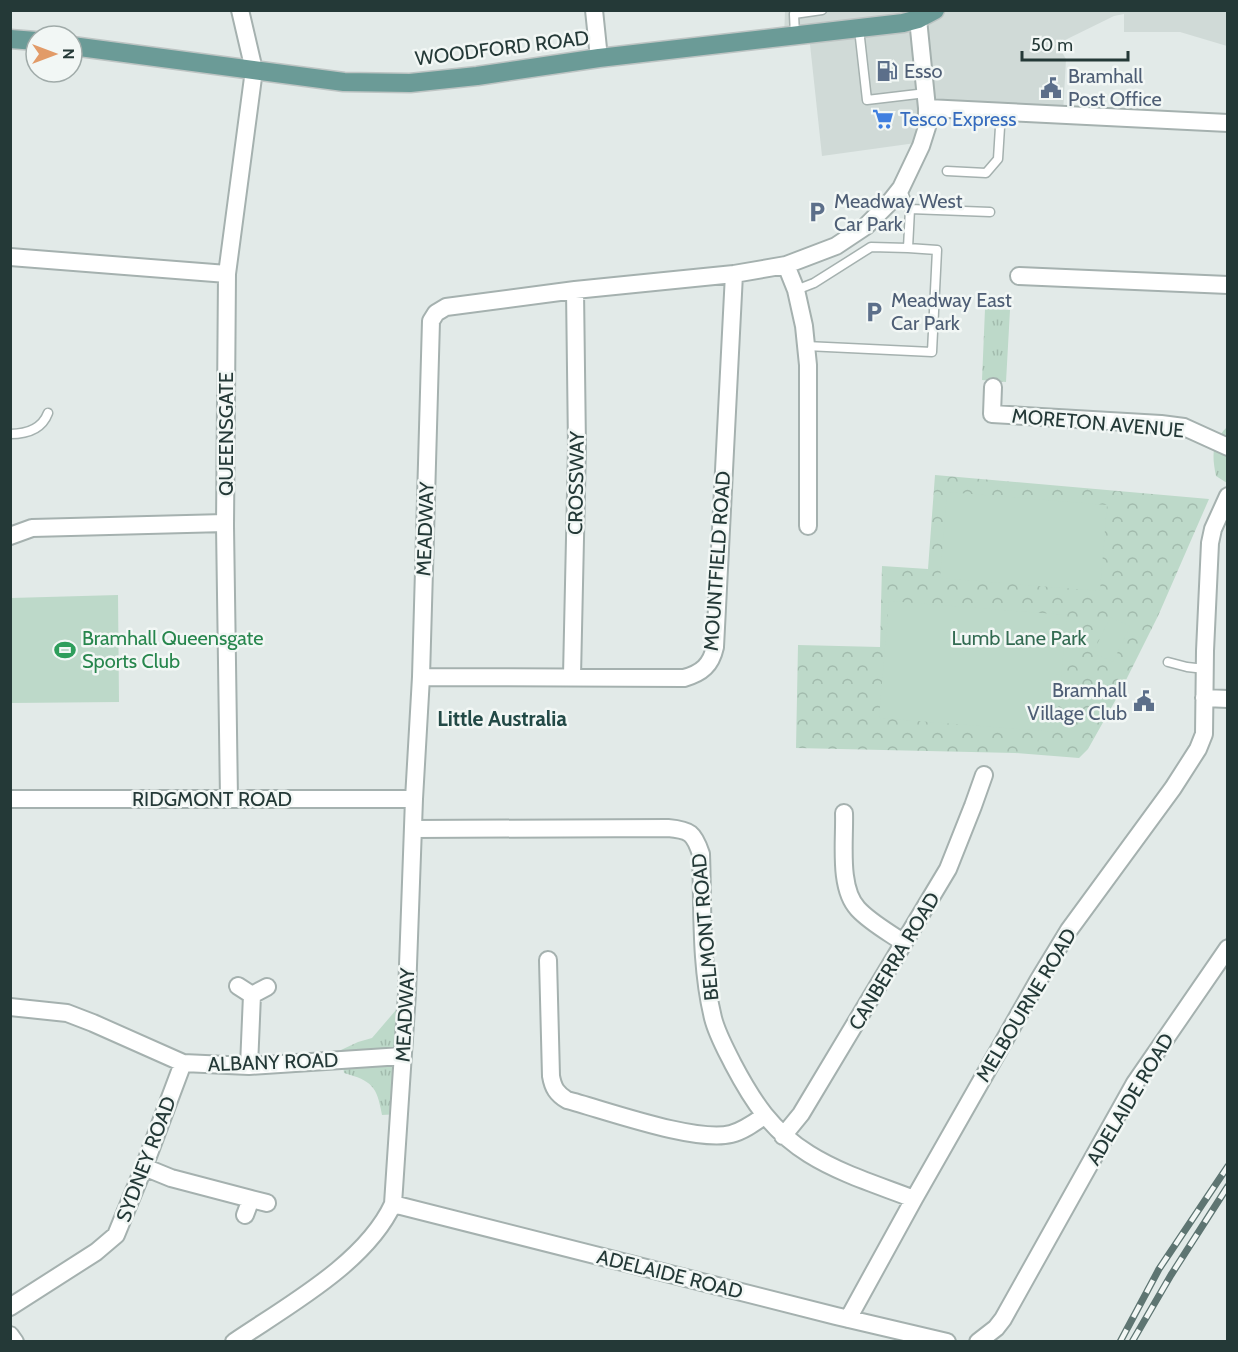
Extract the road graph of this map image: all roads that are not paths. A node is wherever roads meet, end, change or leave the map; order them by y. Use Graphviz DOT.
graph roads {
  1 [pos="240,10"];
  2 [pos="594,10"];
  3 [pos="822,10"];
  4 [pos="935,10"];
  5 [pos="906,20"];
  6 [pos="859,29"];
  7 [pos="795,36"];
  8 [pos="84,48"];
  9 [pos="599,58"];
  10 [pos="254,70"];
  11 [pos="927,101"];
  12 [pos="1001,111"];
  13 [pos="1227,123"];
  14 [pos="947,171"];
  15 [pos="901,188"];
  16 [pos="910,209"];
  17 [pos="990,212"];
  18 [pos="908,248"];
  19 [pos="10,257"];
  20 [pos="786,265"];
  21 [pos="227,274"];
  22 [pos="734,274"];
  23 [pos="1019,276"];
  24 [pos="1227,285"];
  25 [pos="576,290"];
  26 [pos="796,290"];
  27 [pos="806,346"];
  28 [pos="993,387"];
  29 [pos="48,413"];
  30 [pos="10,434"];
  31 [pos="1227,447"];
  32 [pos="1227,496"];
  33 [pos="225,523"];
  34 [pos="808,526"];
  35 [pos="10,536"];
  36 [pos="1168,662"];
  37 [pos="1205,669"];
  38 [pos="421,676"];
  39 [pos="572,676"];
  40 [pos="1204,698"];
  41 [pos="1227,699"];
  42 [pos="984,775"];
  43 [pos="10,799"];
  44 [pos="229,799"];
  45 [pos="414,799"];
  46 [pos="844,813"];
  47 [pos="413,829"];
  48 [pos="904,943"];
  49 [pos="1227,948"];
  50 [pos="548,960"];
  51 [pos="238,986"];
  52 [pos="267,987"];
  53 [pos="252,995"];
  54 [pos="10,1007"];
  55 [pos="402,1056"];
  56 [pos="183,1063"];
  57 [pos="249,1066"];
  58 [pos="764,1116"];
  59 [pos="783,1136"];
  60 [pos="144,1167"];
  61 [pos="914,1199"];
  62 [pos="393,1204"];
  63 [pos="245,1215"];
  64 [pos="10,1307"];
  65 [pos="848,1319"];
  66 [pos="10,1335"];
  67 [pos="15,1341"];
  68 [pos="234,1341"];
  69 [pos="947,1341"];
  70 [pos="978,1341"];
  1 -- 10 [label="street"];
  2 -- 9 [label="street"];
  3 -- 7 [label="lane"];
  4 -- 5 [label="main road, WOODFORD ROAD"];
  5 -- 6 [label="main road, WOODFORD ROAD"];
  5 -- 11 [label="street, MEADWAY"];
  6 -- 7 [label="main road, WOODFORD ROAD"];
  6 -- 11 [label="lane"];
  7 -- 9 [label="main road, WOODFORD ROAD"];
  8 -- 10 [label="main road, WOODFORD ROAD"];
  9 -- 10 [label="main road, WOODFORD ROAD"];
  10 -- 21 [label="street, QUEENSGATE"];
  11 -- 12 [label="street"];
  11 -- 15 [label="street, MEADWAY"];
  12 -- 13 [label="street"];
  12 -- 14 [label="lane"];
  15 -- 16 [label="lane"];
  15 -- 20 [label="street, MEADWAY"];
  16 -- 17 [label="lane"];
  16 -- 18 [label="lane"];
  18 -- 26 [label="lane"];
  18 -- 27 [label="lane"];
  19 -- 21 [label="street"];
  20 -- 22 [label="street, MEADWAY"];
  20 -- 26 [label="street"];
  21 -- 33 [label="street, QUEENSGATE"];
  22 -- 25 [label="street, MEADWAY"];
  22 -- 39 [label="street, MOUNTFIELD ROAD"];
  23 -- 24 [label="street"];
  25 -- 38 [label="street, MEADWAY"];
  25 -- 39 [label="street, CROSSWAY"];
  26 -- 27 [label="street"];
  27 -- 34 [label="street"];
  28 -- 31 [label="street, MORETON AVENUE"];
  29 -- 30 [label="lane"];
  32 -- 37 [label="street, MELBOURNE ROAD"];
  33 -- 35 [label="street"];
  33 -- 44 [label="street, QUEENSGATE"];
  36 -- 37 [label="lane"];
  37 -- 40 [label="street, MELBOURNE ROAD"];
  38 -- 39 [label="street, MOUNTFIELD ROAD"];
  38 -- 45 [label="street, MEADWAY"];
  40 -- 41 [label="street"];
  40 -- 61 [label="street, MELBOURNE ROAD"];
  42 -- 48 [label="street, CANBERRA ROAD"];
  43 -- 44 [label="street, RIDGMONT ROAD"];
  44 -- 45 [label="street, RIDGMONT ROAD"];
  45 -- 47 [label="street, MEADWAY"];
  46 -- 48 [label="street"];
  47 -- 55 [label="street, MEADWAY"];
  47 -- 58 [label="street, BELMONT ROAD"];
  48 -- 59 [label="street, CANBERRA ROAD"];
  49 -- 70 [label="street, ADELAIDE ROAD"];
  50 -- 58 [label="street"];
  51 -- 53 [label="street"];
  52 -- 53 [label="street"];
  53 -- 57 [label="street"];
  54 -- 56 [label="street, ALBANY ROAD"];
  55 -- 57 [label="street, ALBANY ROAD"];
  55 -- 62 [label="street, MEADWAY"];
  56 -- 57 [label="street, ALBANY ROAD"];
  56 -- 60 [label="street, SYDNEY ROAD"];
  58 -- 59 [label="street, BELMONT ROAD"];
  59 -- 61 [label="street, BELMONT ROAD"];
  60 -- 63 [label="street"];
  60 -- 64 [label="street, SYDNEY ROAD"];
  61 -- 65 [label="street, MELBOURNE ROAD"];
  62 -- 65 [label="street, ADELAIDE ROAD"];
  62 -- 68 [label="street, MEADWAY"];
  65 -- 69 [label="street, ADELAIDE ROAD"];
  66 -- 67 [label="street"];
}
